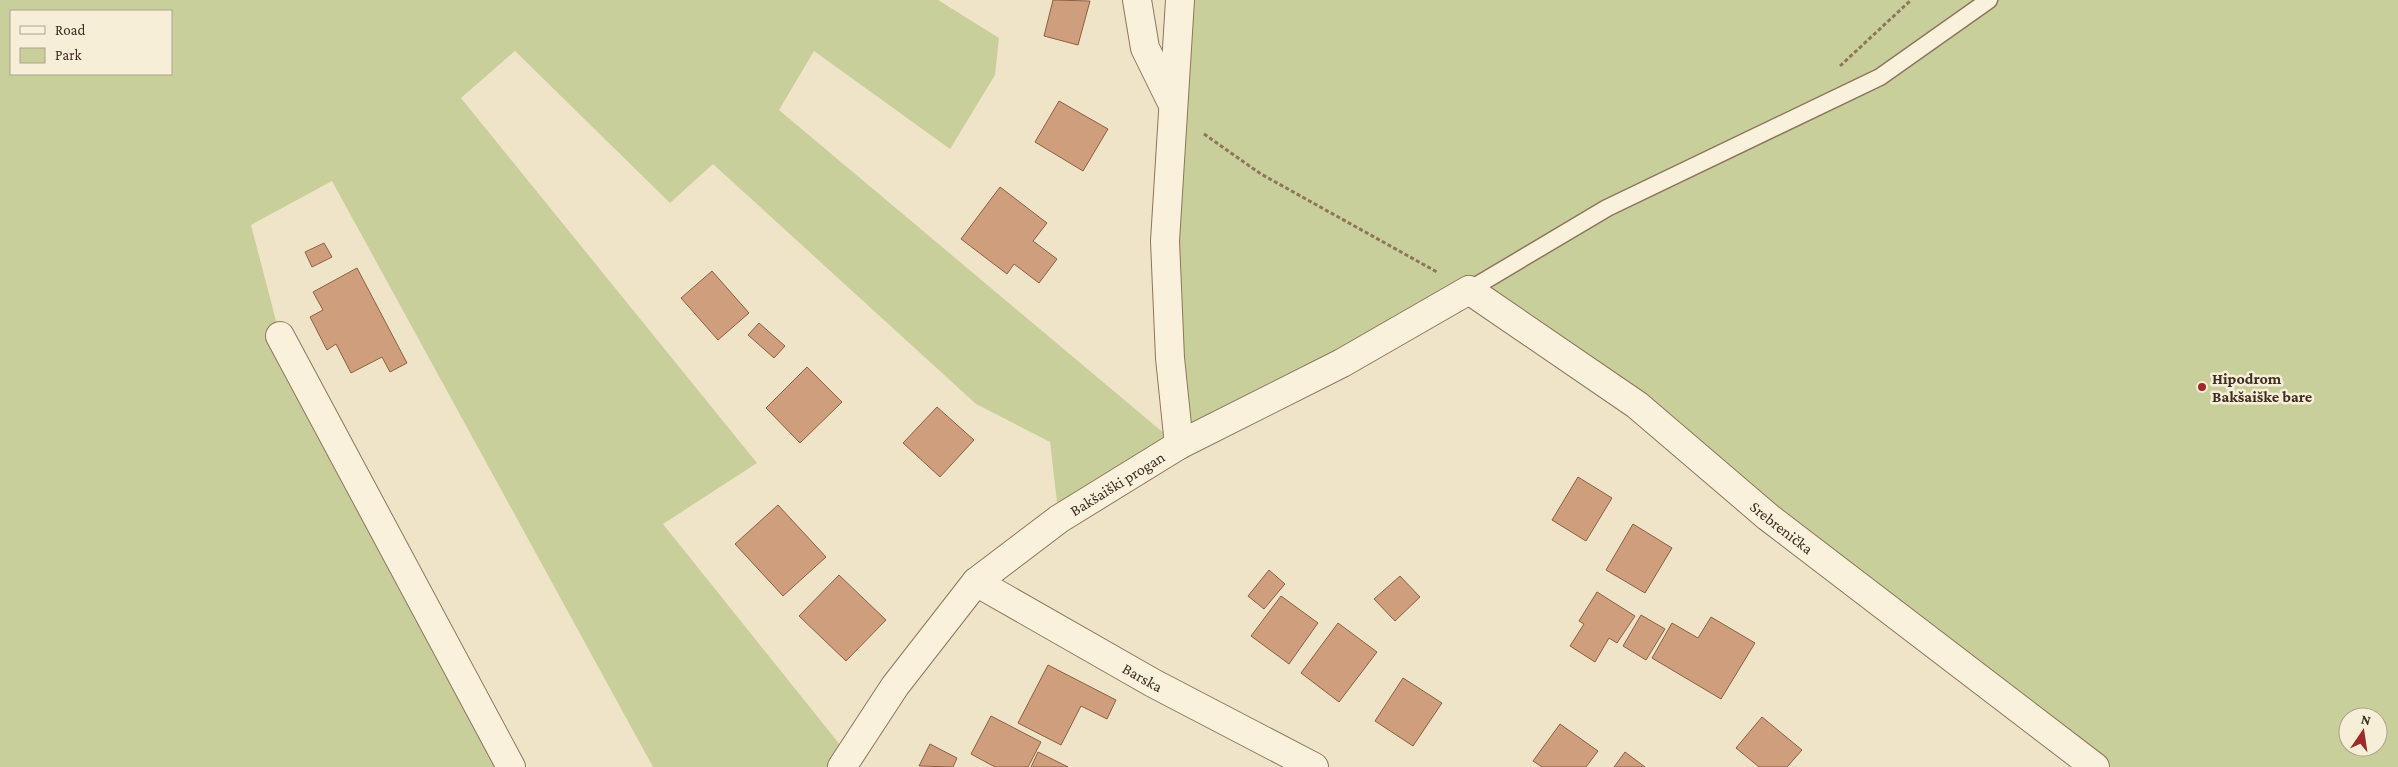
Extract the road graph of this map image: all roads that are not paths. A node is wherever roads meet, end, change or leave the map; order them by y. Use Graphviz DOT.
graph roads {
  1 [pos="1137,0"];
  2 [pos="1180,0"];
  3 [pos="1988,0"];
  4 [pos="1174,107"];
  5 [pos="1470,290"];
  6 [pos="280,336"];
  7 [pos="1179,445"];
  8 [pos="976,582"];
  9 [pos="511,767"];
  10 [pos="842,767"];
  11 [pos="1314,767"];
  12 [pos="2095,767"];
  1 -- 4 [label="street"];
  2 -- 4 [label="street"];
  3 -- 5 [label="lane"];
  4 -- 7 [label="street"];
  5 -- 7 [label="street, Bakšaiški progan"];
  5 -- 12 [label="street, Srebrenička"];
  6 -- 9 [label="street"];
  7 -- 8 [label="street, Bakšaiški progan"];
  8 -- 10 [label="street, Bakšaiški progan"];
  8 -- 11 [label="street, Barska"];
}
